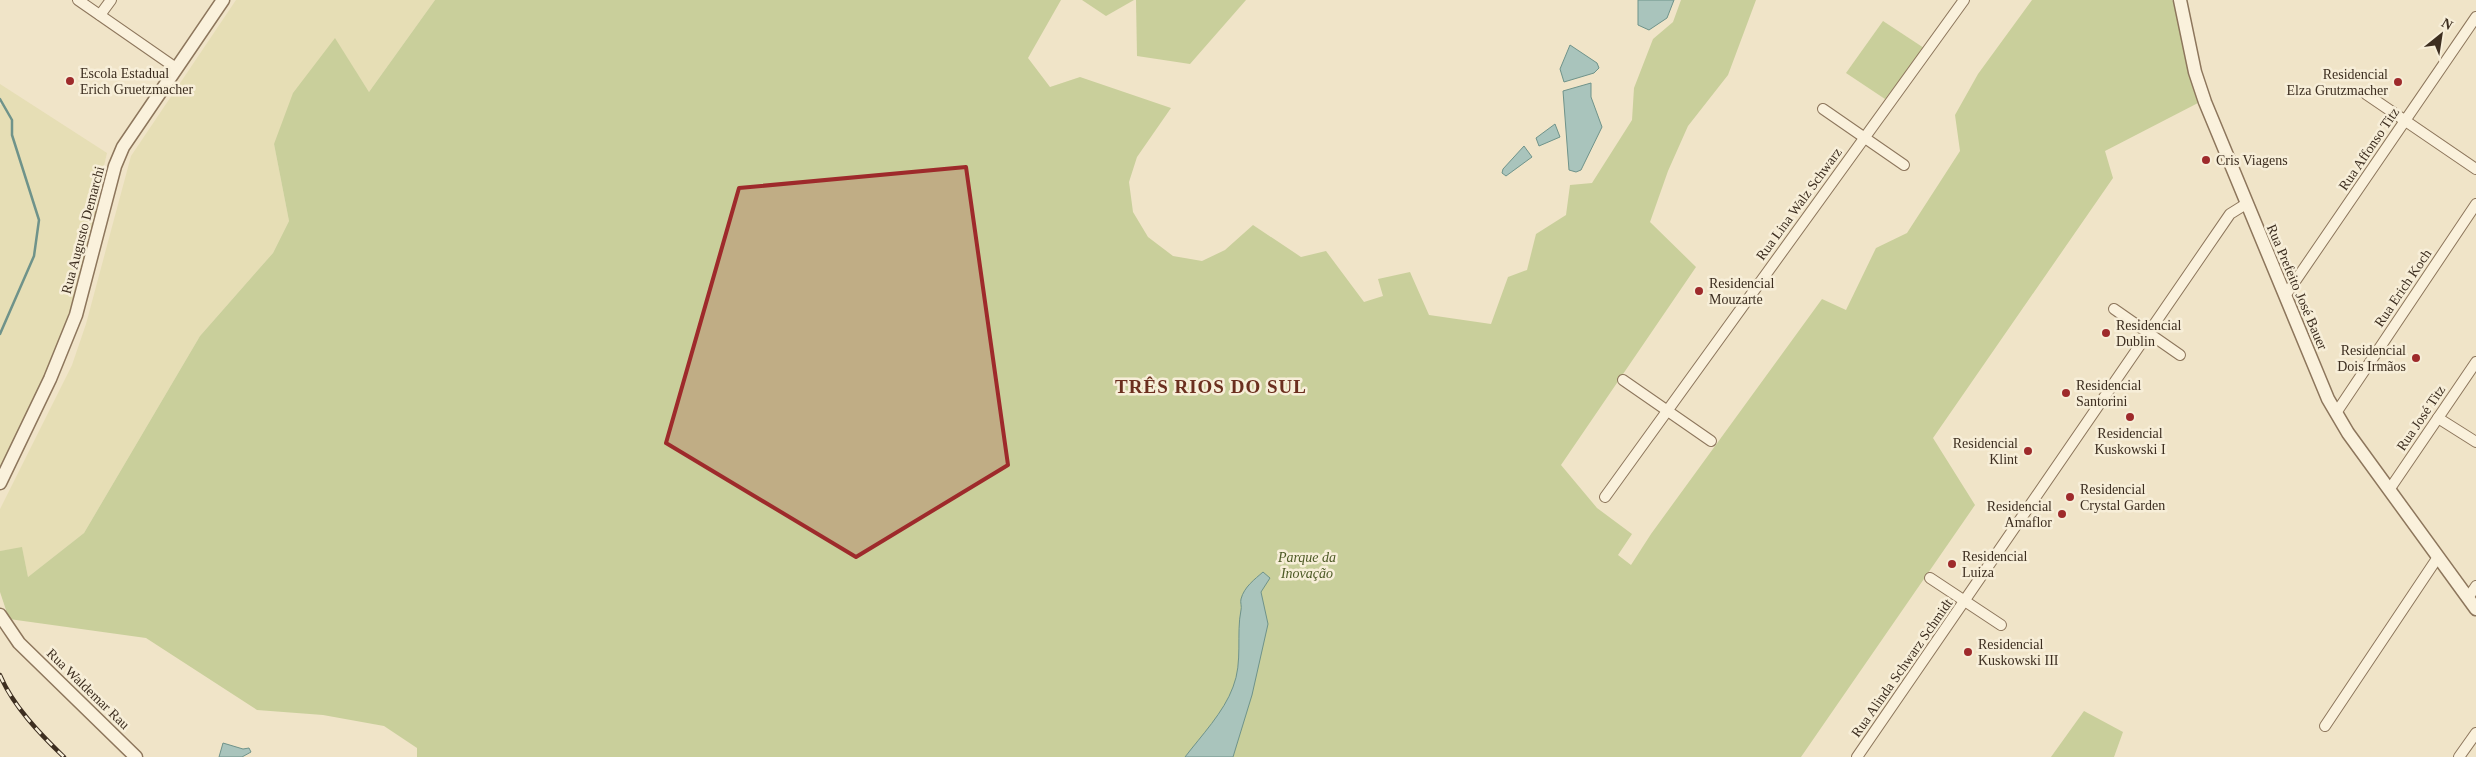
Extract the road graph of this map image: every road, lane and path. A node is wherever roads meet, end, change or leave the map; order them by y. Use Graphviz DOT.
graph roads {
  1 [pos="78,0"];
  2 [pos="111,0"];
  3 [pos="223,0"];
  4 [pos="1964,0"];
  5 [pos="2180,0"];
  6 [pos="100,15"];
  7 [pos="2476,17"];
  8 [pos="176,68"];
  9 [pos="2366,94"];
  10 [pos="1823,109"];
  11 [pos="2405,121"];
  12 [pos="1864,137"];
  13 [pos="1904,165"];
  14 [pos="2476,169"];
  15 [pos="2246,204"];
  16 [pos="2476,204"];
  17 [pos="2285,296"];
  18 [pos="2114,309"];
  19 [pos="2148,333"];
  20 [pos="2180,355"];
  21 [pos="2476,362"];
  22 [pos="1624,380"];
  23 [pos="1666,410"];
  24 [pos="2336,414"];
  25 [pos="2438,418"];
  26 [pos="1711,440"];
  27 [pos="2476,442"];
  28 [pos="0,483"];
  29 [pos="2389,490"];
  30 [pos="1605,497"];
  31 [pos="2438,557"];
  32 [pos="1930,578"];
  33 [pos="2476,586"];
  34 [pos="2468,598"];
  35 [pos="1964,601"];
  36 [pos="2476,609"];
  37 [pos="0,615"];
  38 [pos="2000,625"];
  39 [pos="2324,726"];
  40 [pos="2476,733"];
  41 [pos="136,757"];
  42 [pos="1857,757"];
  43 [pos="2459,757"];
  1 -- 6 [label="street"];
  2 -- 6 [label="street"];
  3 -- 8 [label="street, Rua Augusto Demarchi"];
  4 -- 12 [label="street, Rua Lina Walz Schwarz"];
  5 -- 15 [label="street, Rua Prefeito José Bauer"];
  6 -- 8 [label="street"];
  7 -- 11 [label="street, Rua Affonso Titz"];
  8 -- 28 [label="street, Rua Augusto Demarchi"];
  9 -- 11 [label="street"];
  10 -- 12 [label="street"];
  11 -- 14 [label="street"];
  11 -- 17 [label="street, Rua Affonso Titz"];
  12 -- 13 [label="street"];
  12 -- 23 [label="street, Rua Lina Walz Schwarz"];
  15 -- 17 [label="street, Rua Prefeito José Bauer"];
  15 -- 19 [label="street, Rua Alinda Schwarz Schmidt"];
  16 -- 24 [label="street, Rua Erich Koch"];
  17 -- 24 [label="street, Rua Prefeito José Bauer"];
  18 -- 19 [label="street"];
  19 -- 20 [label="street"];
  19 -- 35 [label="street, Rua Alinda Schwarz Schmidt"];
  21 -- 25 [label="street, Rua José Titz"];
  22 -- 23 [label="street"];
  23 -- 26 [label="street"];
  23 -- 30 [label="street, Rua Lina Walz Schwarz"];
  24 -- 29 [label="street, Rua Prefeito José Bauer"];
  25 -- 27 [label="street"];
  25 -- 29 [label="street, Rua José Titz"];
  29 -- 31 [label="street, Rua Prefeito José Bauer"];
  31 -- 34 [label="street, Rua Prefeito José Bauer"];
  31 -- 39 [label="street"];
  32 -- 35 [label="street"];
  33 -- 34 [label="street"];
  34 -- 36 [label="street, Rua Prefeito José Bauer"];
  35 -- 38 [label="street"];
  35 -- 42 [label="street, Rua Alinda Schwarz Schmidt"];
  37 -- 41 [label="street, Rua Waldemar Rau"];
  40 -- 43 [label="street"];
}
